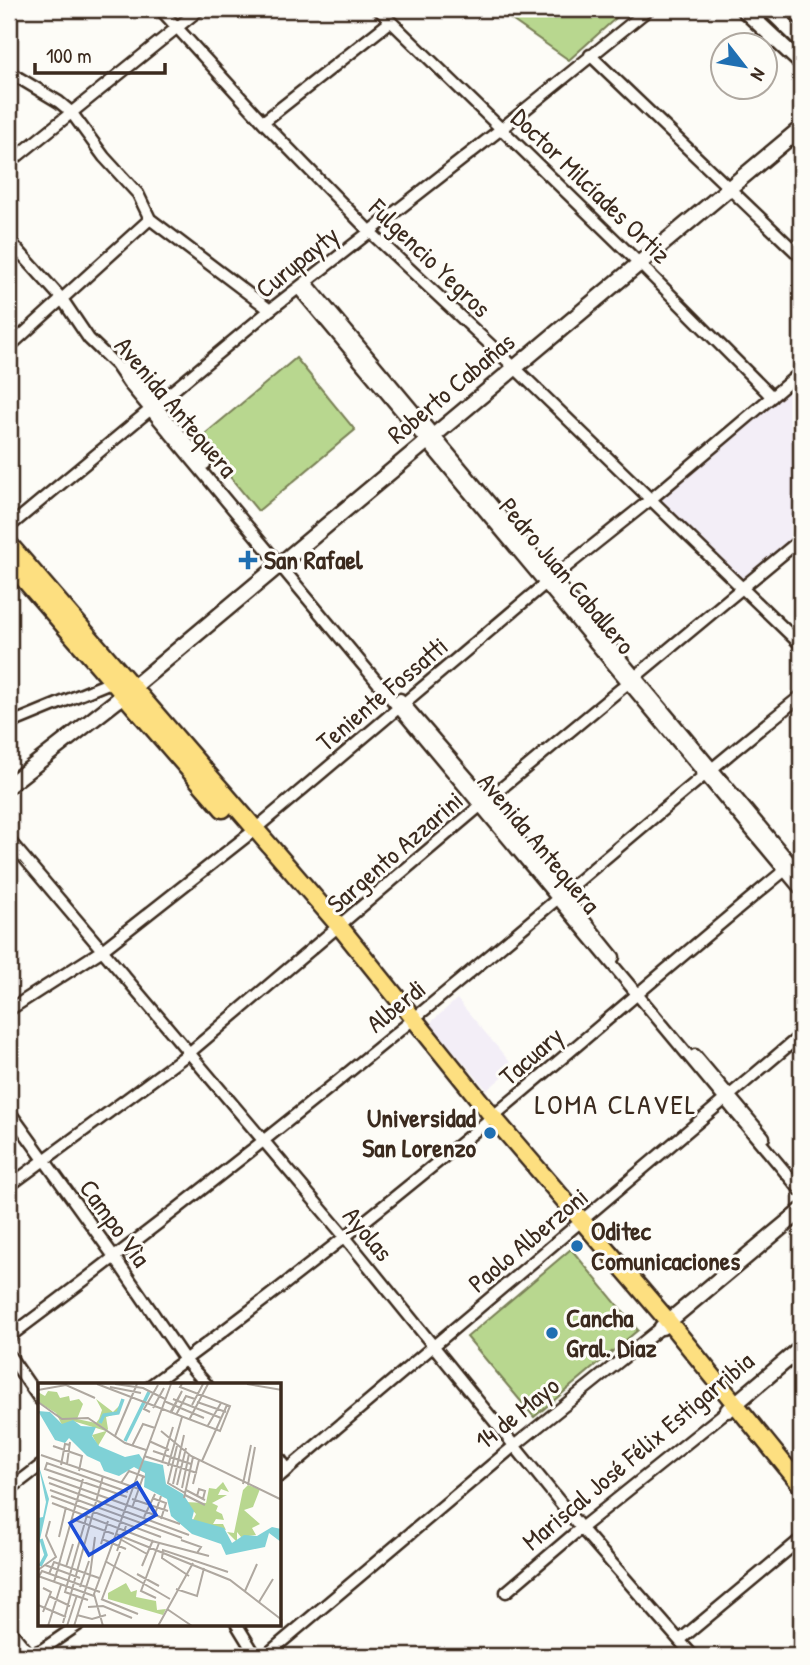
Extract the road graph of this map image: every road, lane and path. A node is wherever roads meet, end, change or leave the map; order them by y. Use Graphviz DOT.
graph roads {
  1 [pos="160,9"];
  2 [pos="200,9"];
  3 [pos="378,9"];
  4 [pos="649,9"];
  5 [pos="743,9"];
  6 [pos="769,9"];
  7 [pos="390,22"];
  8 [pos="177,27"];
  9 [pos="801,40"];
  10 [pos="590,55"];
  11 [pos="801,63"];
  12 [pos="9,72"];
  13 [pos="71,112"];
  14 [pos="264,122"];
  15 [pos="501,128"];
  16 [pos="801,128"];
  17 [pos="9,163"];
  18 [pos="729,188"];
  19 [pos="150,219"];
  20 [pos="369,231"];
  21 [pos="9,240"];
  22 [pos="801,257"];
  23 [pos="639,262"];
  24 [pos="303,286"];
  25 [pos="62,299"];
  26 [pos="270,310"];
  27 [pos="9,347"];
  28 [pos="514,367"];
  29 [pos="801,372"];
  30 [pos="772,397"];
  31 [pos="153,406"];
  32 [pos="431,437"];
  33 [pos="650,500"];
  34 [pos="9,527"];
  35 [pos="801,539"];
  36 [pos="9,544"];
  37 [pos="281,561"];
  38 [pos="9,562"];
  39 [pos="550,580"];
  40 [pos="741,587"];
  41 [pos="801,645"];
  42 [pos="631,679"];
  43 [pos="111,682"];
  44 [pos="127,690"];
  45 [pos="801,696"];
  46 [pos="401,706"];
  47 [pos="9,724"];
  48 [pos="708,771"];
  49 [pos="9,785"];
  50 [pos="484,803"];
  51 [pos="251,832"];
  52 [pos="9,840"];
  53 [pos="801,857"];
  54 [pos="789,867"];
  55 [pos="801,875"];
  56 [pos="801,890"];
  57 [pos="560,896"];
  58 [pos="336,930"];
  59 [pos="101,951"];
  60 [pos="639,992"];
  61 [pos="9,1010"];
  62 [pos="410,1022"];
  63 [pos="801,1035"];
  64 [pos="189,1053"];
  65 [pos="727,1099"];
  66 [pos="9,1111"];
  67 [pos="490,1119"];
  68 [pos="264,1141"];
  69 [pos="44,1162"];
  70 [pos="801,1182"];
  71 [pos="9,1186"];
  72 [pos="801,1191"];
  73 [pos="801,1211"];
  74 [pos="580,1224"];
  75 [pos="345,1237"];
  76 [pos="115,1258"];
  77 [pos="665,1324"];
  78 [pos="9,1337"];
  79 [pos="433,1346"];
  80 [pos="801,1348"];
  81 [pos="9,1355"];
  82 [pos="186,1360"];
  83 [pos="154,1383"];
  84 [pos="204,1383"];
  85 [pos="38,1397"];
  86 [pos="732,1407"];
  87 [pos="514,1446"];
  88 [pos="38,1468"];
  89 [pos="284,1473"];
  90 [pos="801,1485"];
  91 [pos="9,1490"];
  92 [pos="801,1498"];
  93 [pos="581,1528"];
  94 [pos="801,1539"];
  95 [pos="506,1592"];
  96 [pos="77,1626"];
  97 [pos="238,1626"];
  98 [pos="9,1629"];
  99 [pos="680,1640"];
  100 [pos="29,1656"];
  101 [pos="256,1656"];
  102 [pos="265,1656"];
  103 [pos="693,1656"];
  1 -- 8 [label="street, Fulgencio Yegros"];
  2 -- 8 [label="street"];
  3 -- 7 [label="street, Doctor Milcíades Ortiz"];
  4 -- 10 [label="street, Curupayty"];
  5 -- 11 [label="main road"];
  6 -- 9 [label="main road"];
  7 -- 14 [label="street"];
  7 -- 15 [label="street, Doctor Milcíades Ortiz"];
  8 -- 13 [label="street"];
  8 -- 14 [label="street, Fulgencio Yegros"];
  10 -- 15 [label="street, Curupayty"];
  10 -- 18 [label="street"];
  12 -- 13 [label="street"];
  13 -- 17 [label="street"];
  13 -- 19 [label="street"];
  14 -- 20 [label="street, Fulgencio Yegros"];
  15 -- 20 [label="street, Curupayty"];
  15 -- 23 [label="street, Doctor Milcíades Ortiz"];
  16 -- 18 [label="main road, Roberto Cabañas"];
  18 -- 22 [label="street"];
  18 -- 23 [label="main road, Roberto Cabañas"];
  19 -- 25 [label="street"];
  19 -- 26 [label="street"];
  20 -- 24 [label="street, Curupayty"];
  20 -- 28 [label="street, Fulgencio Yegros"];
  21 -- 25 [label="street, Avenida Antequera"];
  23 -- 28 [label="main road, Roberto Cabañas"];
  23 -- 30 [label="street, Doctor Milcíades Ortiz"];
  24 -- 26 [label="street, Curupayty"];
  24 -- 32 [label="street, Pedro Juan Caballero"];
  25 -- 27 [label="street"];
  25 -- 31 [label="street, Avenida Antequera"];
  26 -- 31 [label="street, Curupayty"];
  28 -- 32 [label="main road, Roberto Cabañas"];
  28 -- 33 [label="street, Fulgencio Yegros"];
  29 -- 30 [label="street, Teniente Fossatti"];
  30 -- 33 [label="street, Teniente Fossatti"];
  31 -- 34 [label="street, Curupayty"];
  31 -- 37 [label="street, Avenida Antequera"];
  32 -- 37 [label="main road, Roberto Cabañas"];
  32 -- 39 [label="street, Pedro Juan Caballero"];
  33 -- 39 [label="street, Teniente Fossatti"];
  33 -- 40 [label="street, Fulgencio Yegros"];
  35 -- 40 [label="street, Sargento Azzarini"];
  36 -- 44 [label="main road"];
  37 -- 44 [label="main road, Roberto Cabañas"];
  37 -- 46 [label="street, Avenida Antequera"];
  38 -- 43 [label="main road"];
  39 -- 42 [label="street, Pedro Juan Caballero"];
  39 -- 46 [label="street, Teniente Fossatti"];
  40 -- 41 [label="street, Fulgencio Yegros"];
  40 -- 42 [label="street, Sargento Azzarini"];
  42 -- 48 [label="street, Pedro Juan Caballero"];
  42 -- 50 [label="street, Sargento Azzarini"];
  43 -- 44 [label="main road"];
  43 -- 47 [label="street"];
  44 -- 49 [label="main road, Roberto Cabañas"];
  44 -- 51 [label="main road"];
  45 -- 48 [label="street, Alberdi"];
  46 -- 50 [label="street, Avenida Antequera"];
  46 -- 51 [label="street, Teniente Fossatti"];
  48 -- 54 [label="street, Pedro Juan Caballero"];
  48 -- 57 [label="street, Alberdi"];
  50 -- 57 [label="street, Avenida Antequera"];
  50 -- 58 [label="street, Sargento Azzarini"];
  51 -- 58 [label="main road"];
  51 -- 59 [label="street, Teniente Fossatti"];
  52 -- 59 [label="street, Ayolas"];
  53 -- 54 [label="street, Tacuary"];
  54 -- 55 [label="street, Pedro Juan Caballero"];
  54 -- 56 [label="street, Pedro Juan Caballero"];
  54 -- 60 [label="street, Tacuary"];
  57 -- 60 [label="street, Avenida Antequera"];
  57 -- 62 [label="street, Alberdi"];
  58 -- 62 [label="main road"];
  58 -- 64 [label="street, Sargento Azzarini"];
  59 -- 61 [label="street, Teniente Fossatti"];
  59 -- 64 [label="street, Ayolas"];
  60 -- 65 [label="street, Avenida Antequera"];
  60 -- 67 [label="street, Tacuary"];
  62 -- 67 [label="main road"];
  62 -- 68 [label="street, Alberdi"];
  63 -- 65 [label="street, Paolo Alberzoni"];
  64 -- 68 [label="street, Ayolas"];
  64 -- 69 [label="street, Sargento Azzarini"];
  65 -- 70 [label="street, Avenida Antequera"];
  65 -- 72 [label="street, Avenida Antequera"];
  65 -- 74 [label="street, Paolo Alberzoni"];
  66 -- 69 [label="street, Campo Vìa"];
  67 -- 74 [label="main road"];
  67 -- 75 [label="street, Tacuary"];
  68 -- 75 [label="street, Ayolas"];
  68 -- 76 [label="street, Alberdi"];
  69 -- 71 [label="street, Sargento Azzarini"];
  69 -- 76 [label="street, Campo Vìa"];
  73 -- 77 [label="main road, 14 de Mayo"];
  74 -- 77 [label="main road"];
  74 -- 79 [label="street, Paolo Alberzoni"];
  75 -- 79 [label="street, Ayolas"];
  75 -- 82 [label="street, Tacuary"];
  76 -- 78 [label="street, Alberdi"];
  76 -- 82 [label="street, Campo Vìa"];
  77 -- 86 [label="main road"];
  77 -- 87 [label="street, 14 de Mayo"];
  79 -- 87 [label="street, Ayolas"];
  79 -- 89 [label="street, Paolo Alberzoni"];
  80 -- 86 [label="main road, Mariscal José Félix Estigarribia"];
  81 -- 85 [label="street"];
  82 -- 83 [label="street, Tacuary"];
  82 -- 84 [label="street, Campo Vìa"];
  86 -- 90 [label="main road"];
  86 -- 92 [label="main road"];
  86 -- 93 [label="street, Mariscal José Félix Estigarribia"];
  87 -- 93 [label="street, Ayolas"];
  87 -- 102 [label="street, 14 de Mayo"];
  88 -- 91 [label="street"];
  93 -- 95 [label="street, Mariscal José Félix Estigarribia"];
  93 -- 99 [label="street, Ayolas"];
  94 -- 99 [label="street"];
  96 -- 100 [label="street"];
  97 -- 101 [label="street"];
  98 -- 100 [label="street"];
  99 -- 103 [label="street, Ayolas"];
}
